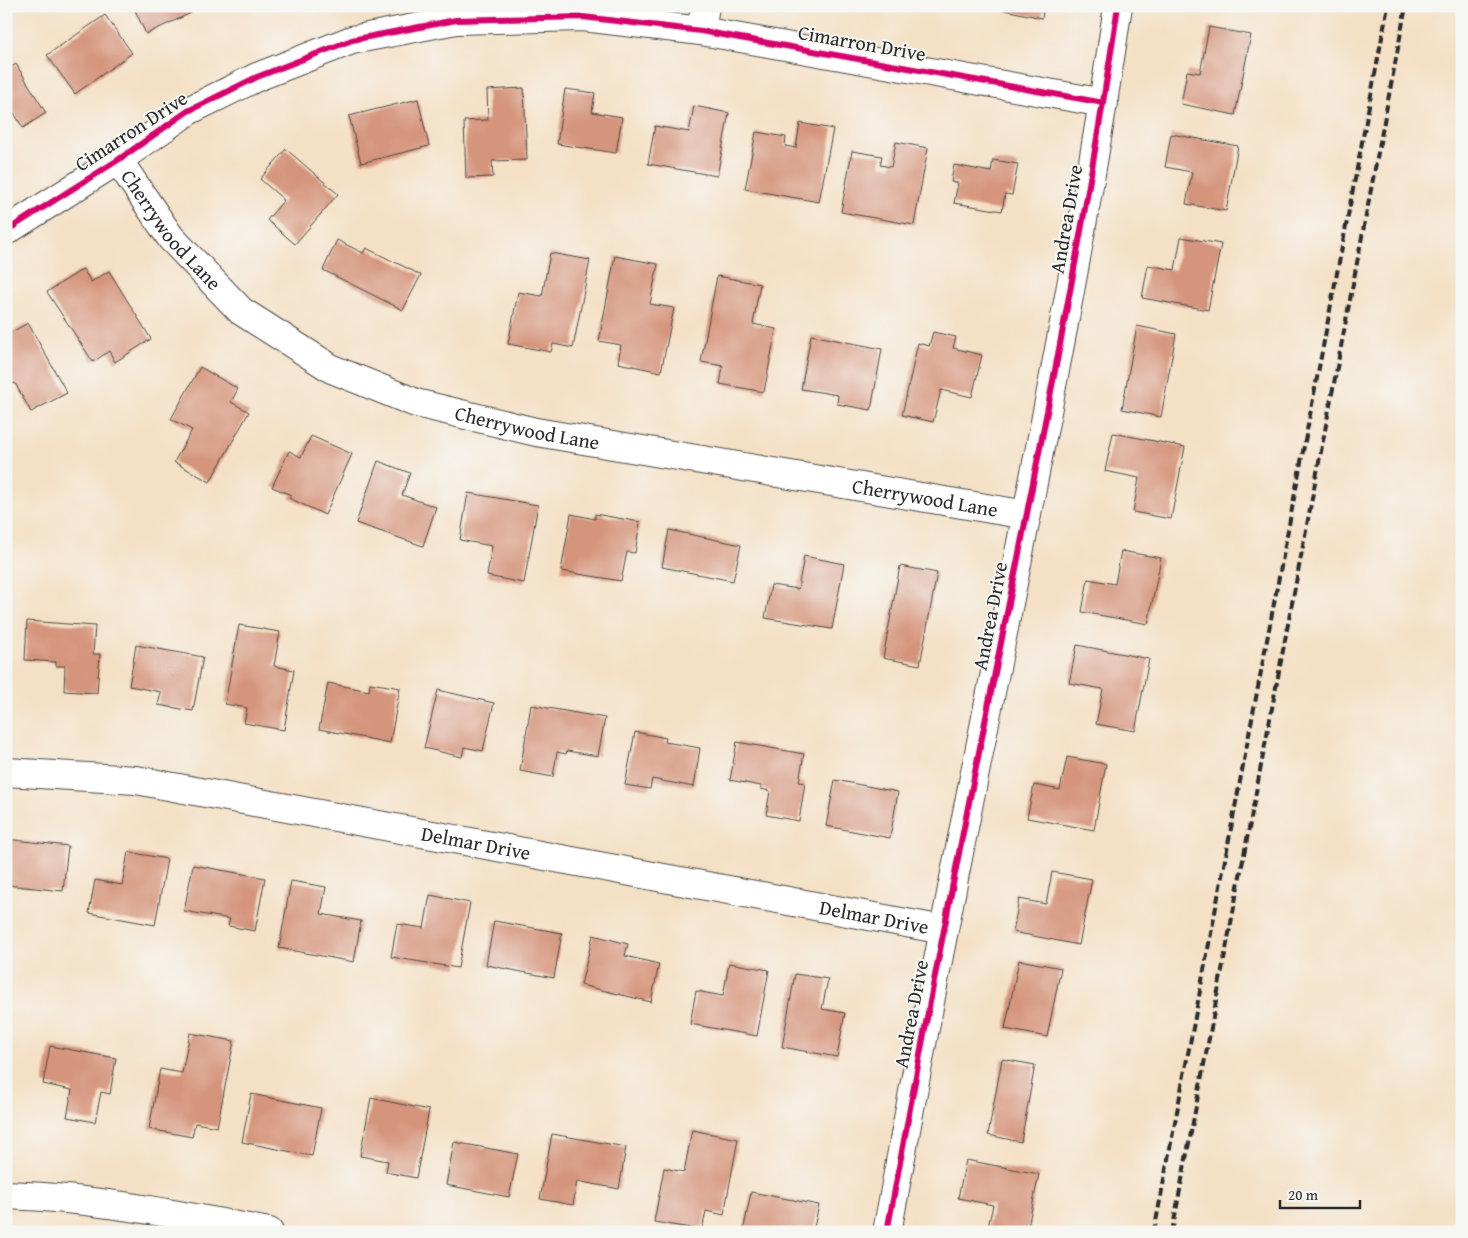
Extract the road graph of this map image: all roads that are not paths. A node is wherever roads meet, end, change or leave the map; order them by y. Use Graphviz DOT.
graph roads {
  1 [pos="1118,6"];
  2 [pos="703,19"];
  3 [pos="1104,103"];
  4 [pos="118,160"];
  5 [pos="6,231"];
  6 [pos="1027,515"];
  7 [pos="6,772"];
  8 [pos="944,930"];
  9 [pos="6,1195"];
  10 [pos="269,1232"];
  11 [pos="887,1232"];
  1 -- 3 [label="street, Andrea Drive"];
  2 -- 3 [label="street, Cimarron Drive"];
  2 -- 4 [label="street, Cimarron Drive"];
  3 -- 6 [label="street, Andrea Drive"];
  4 -- 5 [label="street, Cimarron Drive"];
  4 -- 6 [label="street, Cherrywood Lane"];
  6 -- 8 [label="street, Andrea Drive"];
  7 -- 8 [label="street, Delmar Drive"];
  8 -- 11 [label="street, Andrea Drive"];
  9 -- 10 [label="street"];
}
